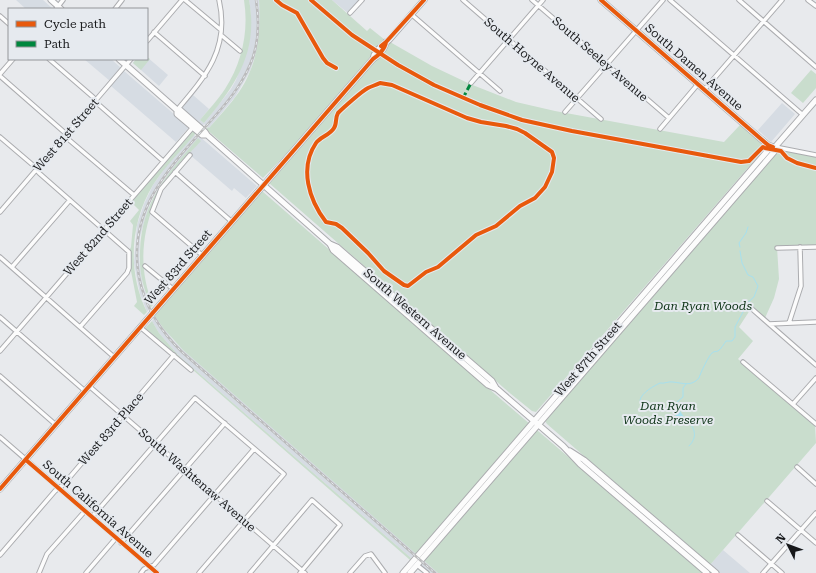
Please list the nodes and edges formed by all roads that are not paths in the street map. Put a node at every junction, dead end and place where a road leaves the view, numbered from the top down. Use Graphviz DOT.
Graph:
graph roads {
  1 [pos="51,0"];
  2 [pos="63,0"];
  3 [pos="122,0"];
  4 [pos="184,0"];
  5 [pos="219,0"];
  6 [pos="362,0"];
  7 [pos="424,0"];
  8 [pos="463,0"];
  9 [pos="532,0"];
  10 [pos="543,0"];
  11 [pos="601,0"];
  12 [pos="663,0"];
  13 [pos="670,0"];
  14 [pos="739,0"];
  15 [pos="782,0"];
  16 [pos="808,0"];
  17 [pos="538,6"];
  18 [pos="816,6"];
  19 [pos="58,8"];
  20 [pos="115,8"];
  21 [pos="350,13"];
  22 [pos="411,14"];
  23 [pos="0,16"];
  24 [pos="764,22"];
  25 [pos="8,23"];
  26 [pos="221,30"];
  27 [pos="636,30"];
  28 [pos="154,32"];
  29 [pos="221,35"];
  30 [pos="509,39"];
  31 [pos="148,40"];
  32 [pos="240,51"];
  33 [pos="734,56"];
  34 [pos="11,60"];
  35 [pos="50,60"];
  36 [pos="120,60"];
  37 [pos="130,60"];
  38 [pos="606,64"];
  39 [pos="126,65"];
  40 [pos="816,66"];
  41 [pos="479,74"];
  42 [pos="0,75"];
  43 [pos="205,76"];
  44 [pos="471,83"];
  45 [pos="698,84"];
  46 [pos="704,90"];
  47 [pos="500,91"];
  48 [pos="577,98"];
  49 [pos="816,100"];
  50 [pos="96,101"];
  51 [pos="177,110"];
  52 [pos="565,112"];
  53 [pos="802,115"];
  54 [pos="669,118"];
  55 [pos="601,119"];
  56 [pos="194,125"];
  57 [pos="660,129"];
  58 [pos="66,136"];
  59 [pos="1,139"];
  60 [pos="775,147"];
  61 [pos="190,155"];
  62 [pos="816,155"];
  63 [pos="163,161"];
  64 [pos="36,170"];
  65 [pos="175,172"];
  66 [pos="263,185"];
  67 [pos="134,195"];
  68 [pos="70,200"];
  69 [pos="0,212"];
  70 [pos="231,220"];
  71 [pos="104,230"];
  72 [pos="800,247"];
  73 [pos="816,247"];
  74 [pos="777,248"];
  75 [pos="202,255"];
  76 [pos="0,257"];
  77 [pos="145,266"];
  78 [pos="12,267"];
  79 [pos="172,290"];
  80 [pos="46,297"];
  81 [pos="752,310"];
  82 [pos="0,317"];
  83 [pos="816,322"];
  84 [pos="789,323"];
  85 [pos="769,324"];
  86 [pos="80,327"];
  87 [pos="140,327"];
  88 [pos="16,331"];
  89 [pos="0,351"];
  90 [pos="174,355"];
  91 [pos="114,357"];
  92 [pos="743,362"];
  93 [pos="816,365"];
  94 [pos="191,370"];
  95 [pos="0,376"];
  96 [pos="816,378"];
  97 [pos="89,386"];
  98 [pos="85,391"];
  99 [pos="793,404"];
  100 [pos="122,415"];
  101 [pos="224,423"];
  102 [pos="536,423"];
  103 [pos="816,424"];
  104 [pos="56,425"];
  105 [pos="0,437"];
  106 [pos="155,444"];
  107 [pos="563,446"];
  108 [pos="254,449"];
  109 [pos="26,460"];
  110 [pos="797,467"];
  111 [pos="185,469"];
  112 [pos="816,484"];
  113 [pos="59,488"];
  114 [pos="0,489"];
  115 [pos="214,495"];
  116 [pos="767,501"];
  117 [pos="84,511"];
  118 [pos="816,513"];
  119 [pos="92,517"];
  120 [pos="244,520"];
  121 [pos="801,530"];
  122 [pos="738,535"];
  123 [pos="116,538"];
  124 [pos="122,543"];
  125 [pos="816,543"];
  126 [pos="273,546"];
  127 [pos="0,555"];
  128 [pos="771,564"];
  129 [pos="417,565"];
  130 [pos="149,567"];
  131 [pos="302,572"];
  132 [pos="39,573"];
  133 [pos="86,573"];
  134 [pos="141,573"];
  135 [pos="157,573"];
  136 [pos="199,573"];
  137 [pos="250,573"];
  138 [pos="350,573"];
  139 [pos="385,573"];
  140 [pos="403,573"];
  141 [pos="410,573"];
  142 [pos="427,573"];
  143 [pos="707,573"];
  144 [pos="716,573"];
  145 [pos="763,573"];
  146 [pos="782,573"];
  1 -- 19 [label="main road"];
  2 -- 19 [label="street"];
  3 -- 20 [label="street"];
  4 -- 26 [label="street"];
  4 -- 28 [label="street"];
  5 -- 26 [label="street"];
  6 -- 21 [label="street"];
  7 -- 22 [label="main road, West 83rd Street"];
  8 -- 30 [label="street, South Hoyne Avenue"];
  9 -- 17 [label="street, South Seeley Avenue"];
  10 -- 17 [label="street"];
  11 -- 27 [label="main road, South Damen Avenue"];
  12 -- 27 [label="street"];
  13 -- 33 [label="street"];
  14 -- 24 [label="street"];
  15 -- 24 [label="street"];
  16 -- 18 [label="street"];
  17 -- 30 [label="street"];
  17 -- 38 [label="street, South Seeley Avenue"];
  22 -- 41 [label="street"];
  22 -- 66 [label="main road, West 83rd Street"];
  23 -- 25 [label="street"];
  24 -- 33 [label="street"];
  24 -- 40 [label="street"];
  26 -- 29 [label="street"];
  27 -- 38 [label="street"];
  27 -- 45 [label="main road, South Damen Avenue"];
  28 -- 31 [label="street"];
  28 -- 43 [label="street"];
  29 -- 32 [label="street"];
  29 -- 43 [label="street"];
  30 -- 41 [label="street"];
  30 -- 48 [label="street, South Hoyne Avenue"];
  33 -- 46 [label="street"];
  33 -- 53 [label="street"];
  34 -- 42 [label="street"];
  35 -- 50 [label="street"];
  36 -- 39 [label="main road, South Western Avenue"];
  37 -- 39 [label="street, West 81st Street"];
  38 -- 48 [label="street"];
  38 -- 54 [label="street, South Seeley Avenue"];
  39 -- 50 [label="street, West 81st Street"];
  39 -- 51 [label="main road, South Western Avenue"];
  41 -- 44 [label="street"];
  41 -- 47 [label="street"];
  42 -- 58 [label="street"];
  43 -- 51 [label="street"];
  45 -- 46 [label="main road, South Damen Avenue"];
  45 -- 54 [label="street"];
  46 -- 60 [label="main road, South Damen Avenue"];
  48 -- 52 [label="street"];
  48 -- 55 [label="street, South Hoyne Avenue"];
  49 -- 53 [label="main road, West 87th Street"];
  50 -- 58 [label="street, West 81st Street"];
  50 -- 63 [label="street"];
  51 -- 56 [label="main road, South Western Avenue"];
  53 -- 60 [label="main road, West 87th Street"];
  54 -- 57 [label="street"];
  56 -- 63 [label="street, West 82nd Street"];
  56 -- 66 [label="main road, South Western Avenue"];
  58 -- 64 [label="street, West 81st Street"];
  58 -- 67 [label="street"];
  59 -- 64 [label="street"];
  60 -- 62 [label="street"];
  60 -- 102 [label="main road, West 87th Street"];
  61 -- 65 [label="street"];
  63 -- 67 [label="street, West 82nd Street"];
  64 -- 68 [label="street"];
  64 -- 69 [label="street, West 81st Street"];
  65 -- 70 [label="street"];
  65 -- 75 [label="street"];
  66 -- 70 [label="main road, West 83rd Street"];
  66 -- 102 [label="main road, South Western Avenue"];
  67 -- 71 [label="street, West 82nd Street"];
  68 -- 71 [label="street"];
  68 -- 78 [label="street"];
  70 -- 75 [label="main road, West 83rd Street"];
  71 -- 80 [label="street, West 82nd Street"];
  71 -- 86 [label="street"];
  72 -- 73 [label="street"];
  72 -- 74 [label="street"];
  72 -- 84 [label="street"];
  75 -- 79 [label="main road, West 83rd Street"];
  76 -- 78 [label="street"];
  77 -- 79 [label="street"];
  78 -- 80 [label="street"];
  79 -- 87 [label="main road, West 83rd Street"];
  80 -- 86 [label="street"];
  80 -- 88 [label="street, West 82nd Street"];
  81 -- 85 [label="street"];
  82 -- 88 [label="street"];
  83 -- 84 [label="street"];
  84 -- 85 [label="street"];
  85 -- 93 [label="street"];
  86 -- 91 [label="street"];
  87 -- 90 [label="street"];
  87 -- 91 [label="main road, West 83rd Street"];
  88 -- 89 [label="street, West 82nd Street"];
  88 -- 98 [label="street"];
  90 -- 94 [label="street"];
  90 -- 100 [label="street, West 83rd Place"];
  91 -- 97 [label="main road, West 83rd Street"];
  92 -- 99 [label="street"];
  95 -- 104 [label="street"];
  96 -- 99 [label="street"];
  97 -- 98 [label="main road, West 83rd Street"];
  97 -- 100 [label="street, South Washtenaw Avenue"];
  98 -- 104 [label="main road, West 83rd Street"];
  99 -- 103 [label="street"];
  100 -- 106 [label="street, South Washtenaw Avenue"];
  100 -- 113 [label="street, West 83rd Place"];
  101 -- 106 [label="street"];
  101 -- 108 [label="street"];
  101 -- 111 [label="street"];
  102 -- 107 [label="main road, South Western Avenue"];
  102 -- 129 [label="main road, West 87th Street"];
  102 -- 140 [label="main road, West 87th Street"];
  104 -- 109 [label="main road, West 83rd Street"];
  105 -- 109 [label="street, South California Avenue"];
  106 -- 111 [label="street, South Washtenaw Avenue"];
  106 -- 119 [label="street"];
  107 -- 143 [label="main road, South Western Avenue"];
  107 -- 144 [label="main road, South Western Avenue"];
  108 -- 115 [label="street"];
  108 -- 120 [label="street"];
  109 -- 113 [label="street, South California Avenue"];
  109 -- 114 [label="main road, West 83rd Street"];
  110 -- 112 [label="street"];
  111 -- 115 [label="street, South Washtenaw Avenue"];
  111 -- 124 [label="street"];
  113 -- 117 [label="street, South California Avenue"];
  113 -- 127 [label="street, West 83rd Place"];
  115 -- 120 [label="street, South Washtenaw Avenue"];
  115 -- 130 [label="street"];
  116 -- 121 [label="street"];
  117 -- 119 [label="street, South California Avenue"];
  117 -- 132 [label="street"];
  118 -- 121 [label="street"];
  119 -- 123 [label="street, South California Avenue"];
  120 -- 126 [label="street, South Washtenaw Avenue"];
  120 -- 136 [label="street"];
  121 -- 125 [label="street"];
  121 -- 128 [label="street"];
  122 -- 128 [label="street"];
  123 -- 124 [label="street, South California Avenue"];
  123 -- 133 [label="street"];
  124 -- 130 [label="street, South California Avenue"];
  126 -- 131 [label="street, South Washtenaw Avenue"];
  126 -- 131 [label="street"];
  126 -- 137 [label="street"];
  128 -- 145 [label="street"];
  128 -- 146 [label="street"];
  129 -- 141 [label="main road, West 87th Street"];
  129 -- 142 [label="street"];
  130 -- 134 [label="street"];
  130 -- 135 [label="street, South California Avenue"];
  138 -- 139 [label="street"];
}
